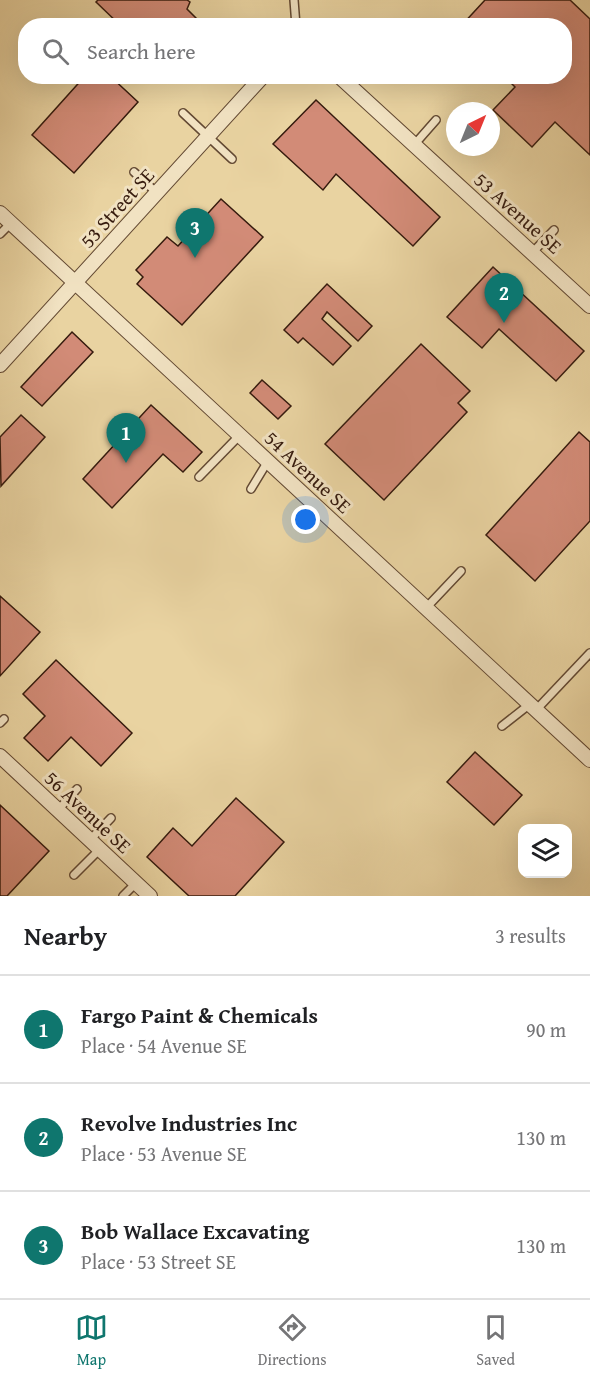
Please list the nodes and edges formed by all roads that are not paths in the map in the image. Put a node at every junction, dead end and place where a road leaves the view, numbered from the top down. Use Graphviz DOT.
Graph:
graph roads {
  1 [pos="294,0"];
  2 [pos="295,18"];
  3 [pos="256,84"];
  4 [pos="348,84"];
  5 [pos="183,113"];
  6 [pos="436,120"];
  7 [pos="208,137"];
  8 [pos="414,145"];
  9 [pos="232,159"];
  10 [pos="134,172"];
  11 [pos="157,193"];
  12 [pos="0,213"];
  13 [pos="11,223"];
  14 [pos="554,230"];
  15 [pos="0,234"];
  16 [pos="532,253"];
  17 [pos="76,283"];
  18 [pos="590,306"];
  19 [pos="0,365"];
  20 [pos="240,435"];
  21 [pos="268,461"];
  22 [pos="199,477"];
  23 [pos="251,489"];
  24 [pos="461,571"];
  25 [pos="426,608"];
  26 [pos="590,653"];
  27 [pos="533,707"];
  28 [pos="502,726"];
  29 [pos="0,756"];
  30 [pos="590,760"];
  31 [pos="77,789"];
  32 [pos="58,810"];
  33 [pos="111,818"];
  34 [pos="95,845"];
  35 [pos="74,875"];
  36 [pos="136,883"];
  37 [pos="123,896"];
  38 [pos="150,896"];
  1 -- 2 [label="lane"];
  3 -- 7 [label="street, 53 Street SE"];
  4 -- 8 [label="street, 53 Avenue SE"];
  5 -- 7 [label="lane"];
  6 -- 8 [label="lane"];
  7 -- 9 [label="lane"];
  7 -- 11 [label="street, 53 Street SE"];
  8 -- 16 [label="street, 53 Avenue SE"];
  10 -- 11 [label="lane"];
  11 -- 17 [label="street, 53 Street SE"];
  12 -- 13 [label="street, 54 Avenue SE"];
  13 -- 15 [label="lane"];
  13 -- 17 [label="street, 54 Avenue SE"];
  14 -- 16 [label="lane"];
  16 -- 18 [label="street, 53 Avenue SE"];
  17 -- 19 [label="street, 53 Street SE"];
  17 -- 20 [label="street, 54 Avenue SE"];
  20 -- 21 [label="street, 54 Avenue SE"];
  20 -- 22 [label="lane"];
  21 -- 23 [label="lane"];
  21 -- 25 [label="street, 54 Avenue SE"];
  24 -- 25 [label="lane"];
  25 -- 27 [label="street, 54 Avenue SE"];
  26 -- 27 [label="lane"];
  27 -- 28 [label="lane"];
  27 -- 30 [label="street, 54 Avenue SE"];
  29 -- 32 [label="street, 56 Avenue SE"];
  31 -- 32 [label="lane"];
  32 -- 34 [label="street, 56 Avenue SE"];
  33 -- 34 [label="lane"];
  34 -- 35 [label="lane"];
  34 -- 36 [label="street, 56 Avenue SE"];
  36 -- 37 [label="lane"];
  36 -- 38 [label="street, 56 Avenue SE"];
}
